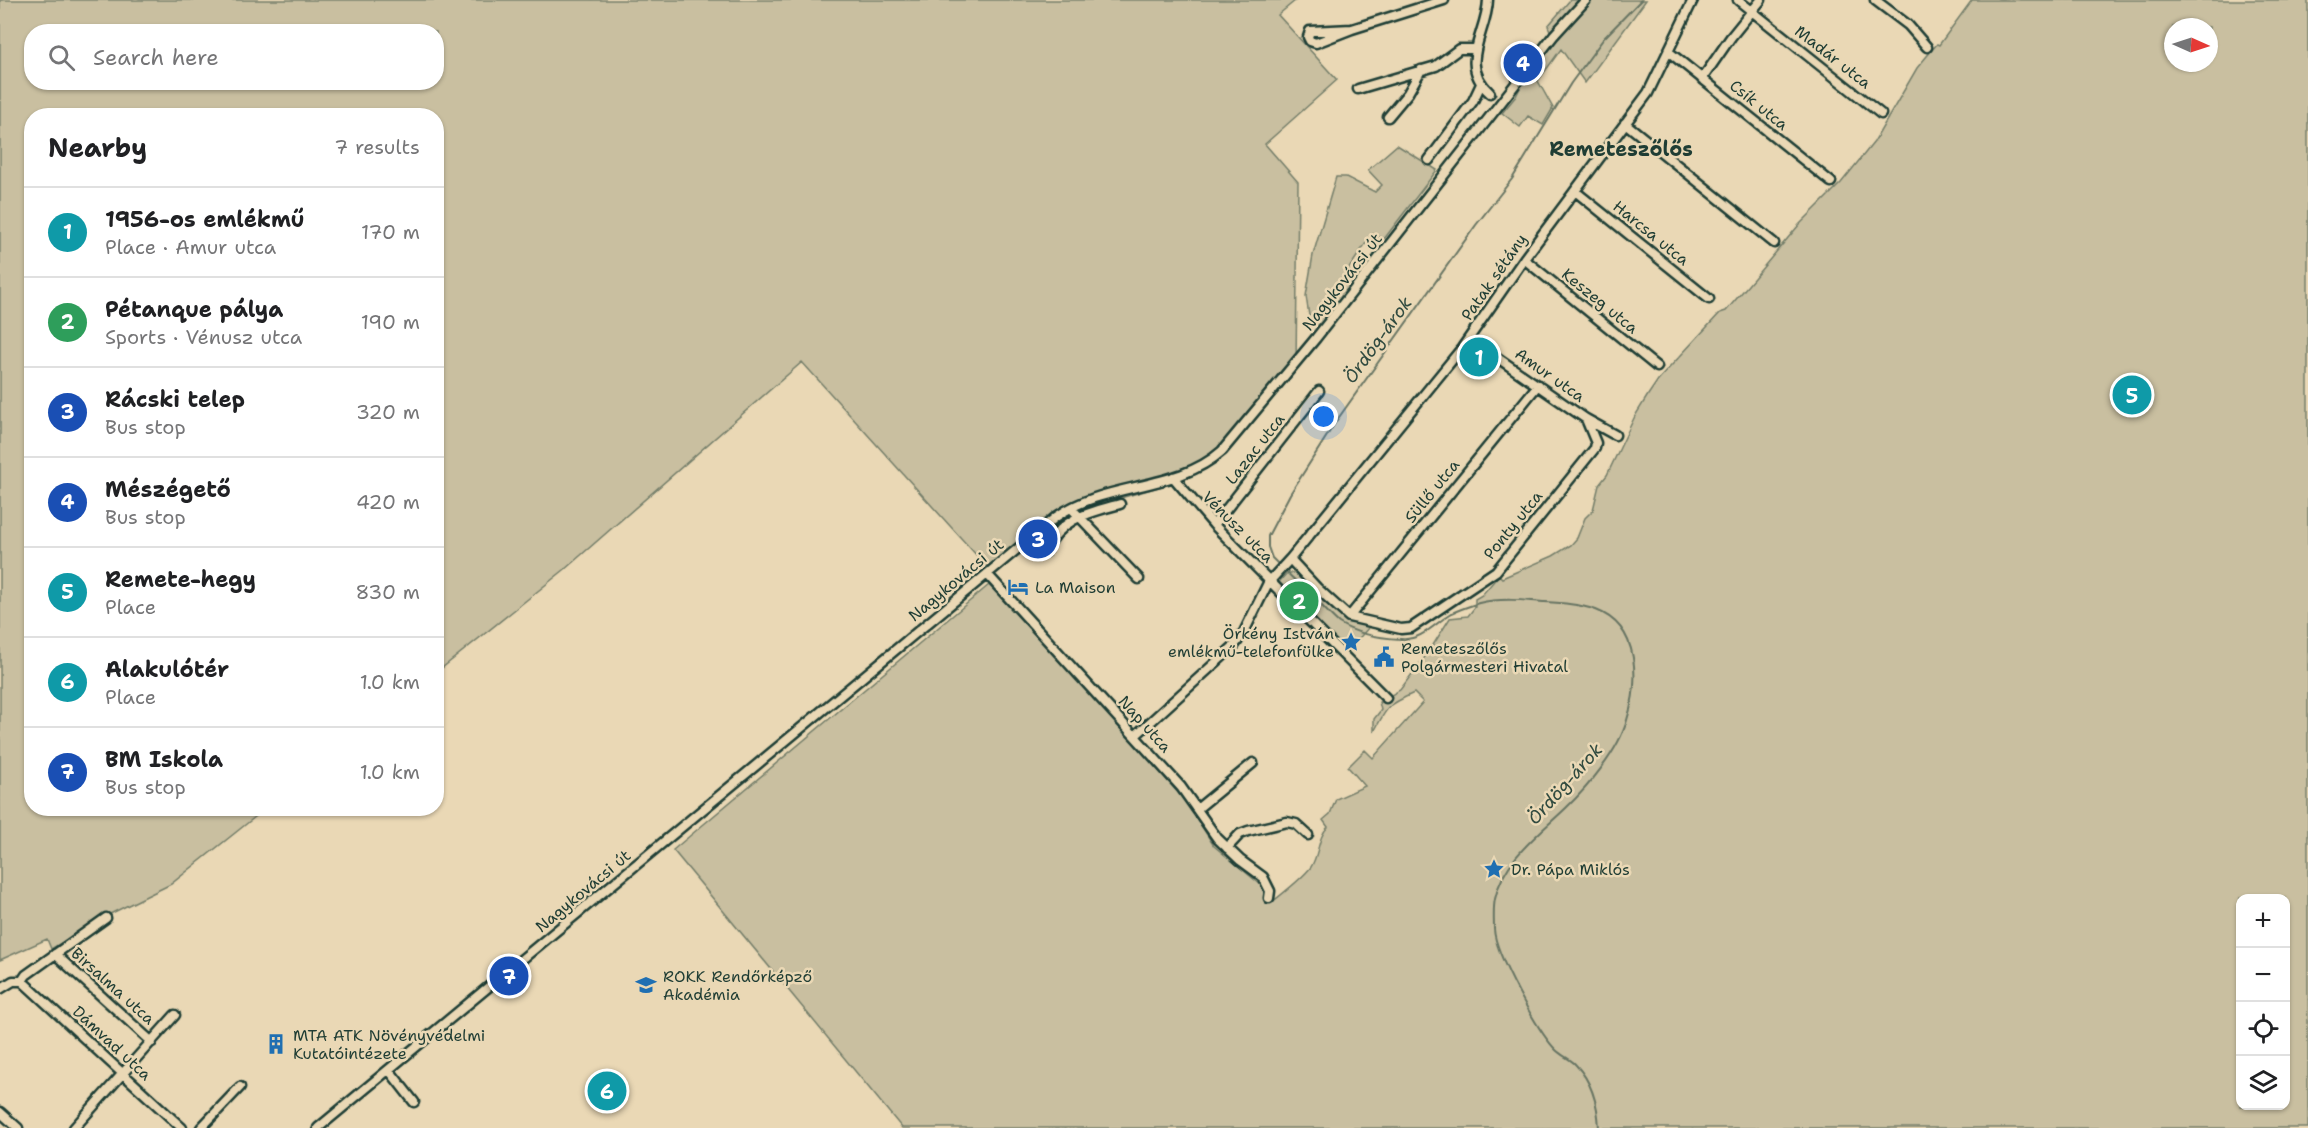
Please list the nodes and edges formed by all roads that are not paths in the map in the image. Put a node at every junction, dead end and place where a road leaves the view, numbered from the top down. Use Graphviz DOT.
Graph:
graph roads {
  1 [pos="1444,0"];
  2 [pos="1488,0"];
  3 [pos="1586,0"];
  4 [pos="1694,0"];
  5 [pos="1738,0"];
  6 [pos="1761,0"];
  7 [pos="1875,0"];
  8 [pos="1751,11"];
  9 [pos="1352,29"];
  10 [pos="1927,47"];
  11 [pos="1476,49"];
  12 [pos="1669,52"];
  13 [pos="1421,69"];
  14 [pos="1702,79"];
  15 [pos="1481,84"];
  16 [pos="1358,89"];
  17 [pos="1490,93"];
  18 [pos="1881,114"];
  19 [pos="1388,117"];
  20 [pos="1625,123"];
  21 [pos="1430,160"];
  22 [pos="1831,182"];
  23 [pos="1575,191"];
  24 [pos="1774,243"];
  25 [pos="1524,259"];
  26 [pos="1709,299"];
  27 [pos="1469,338"];
  28 [pos="1657,366"];
  29 [pos="1538,385"];
  30 [pos="1319,391"];
  31 [pos="1586,419"];
  32 [pos="1615,435"];
  33 [pos="1173,477"];
  34 [pos="1120,504"];
  35 [pos="1071,508"];
  36 [pos="1079,516"];
  37 [pos="1214,525"];
  38 [pos="1045,552"];
  39 [pos="1290,559"];
  40 [pos="987,574"];
  41 [pos="1139,579"];
  42 [pos="1272,579"];
  43 [pos="1349,617"];
  44 [pos="1386,698"];
  45 [pos="1136,735"];
  46 [pos="1253,763"];
  47 [pos="1197,810"];
  48 [pos="1308,835"];
  49 [pos="1227,848"];
  50 [pos="1269,898"];
  51 [pos="106,918"];
  52 [pos="55,954"];
  53 [pos="22,981"];
  54 [pos="0,989"];
  55 [pos="175,1015"];
  56 [pos="152,1042"];
  57 [pos="389,1070"];
  58 [pos="123,1074"];
  59 [pos="240,1088"];
  60 [pos="414,1102"];
  61 [pos="0,1112"];
  62 [pos="18,1128"];
  63 [pos="74,1128"];
  64 [pos="182,1128"];
  65 [pos="201,1128"];
  66 [pos="318,1128"];
  1 -- 9 [label="street"];
  2 -- 11 [label="street"];
  3 -- 33 [label="street, Nagykovácsi út"];
  4 -- 12 [label="street, Patak sétány"];
  5 -- 8 [label="street, Madár utca"];
  6 -- 8 [label="street"];
  7 -- 10 [label="street"];
  8 -- 14 [label="street"];
  8 -- 18 [label="street, Madár utca"];
  11 -- 13 [label="street"];
  11 -- 15 [label="street"];
  12 -- 14 [label="street, Csík utca"];
  12 -- 20 [label="street, Patak sétány"];
  13 -- 16 [label="street"];
  13 -- 19 [label="street"];
  14 -- 22 [label="street, Csík utca"];
  15 -- 17 [label="street"];
  15 -- 21 [label="street"];
  20 -- 23 [label="street, Patak sétány"];
  20 -- 24 [label="street"];
  23 -- 25 [label="street, Patak sétány"];
  23 -- 26 [label="street, Harcsa utca"];
  25 -- 27 [label="street, Patak sétány"];
  25 -- 28 [label="street, Keszeg utca"];
  27 -- 29 [label="street, Amur utca"];
  27 -- 39 [label="street, Patak sétány"];
  29 -- 31 [label="street, Amur utca"];
  29 -- 43 [label="street, Süllő utca"];
  30 -- 37 [label="street, Lazac utca"];
  31 -- 32 [label="street, Amur utca"];
  31 -- 43 [label="street, Ponty utca"];
  33 -- 35 [label="street, Nagykovácsi út"];
  33 -- 37 [label="street, Vénusz utca"];
  34 -- 36 [label="street"];
  35 -- 36 [label="street"];
  35 -- 40 [label="street, Nagykovácsi út"];
  36 -- 38 [label="street"];
  36 -- 41 [label="street"];
  37 -- 42 [label="street, Vénusz utca"];
  39 -- 42 [label="street, Patak sétány"];
  39 -- 43 [label="street"];
  40 -- 45 [label="street, Nap utca"];
  40 -- 57 [label="street, Nagykovácsi út"];
  42 -- 44 [label="street, Vénusz utca"];
  42 -- 45 [label="street, Patak sétány"];
  45 -- 47 [label="street, Nap utca"];
  46 -- 47 [label="street"];
  47 -- 49 [label="street, Nap utca"];
  48 -- 49 [label="street"];
  49 -- 50 [label="street, Nap utca"];
  51 -- 52 [label="street"];
  52 -- 53 [label="street"];
  52 -- 56 [label="street, Birsalma utca"];
  53 -- 54 [label="street"];
  53 -- 58 [label="street, Dámvad utca"];
  55 -- 56 [label="street"];
  56 -- 58 [label="street"];
  57 -- 60 [label="street"];
  57 -- 66 [label="street, Nagykovácsi út"];
  58 -- 63 [label="street"];
  58 -- 64 [label="street, Dámvad utca"];
  59 -- 65 [label="street"];
  61 -- 62 [label="street"];
}
